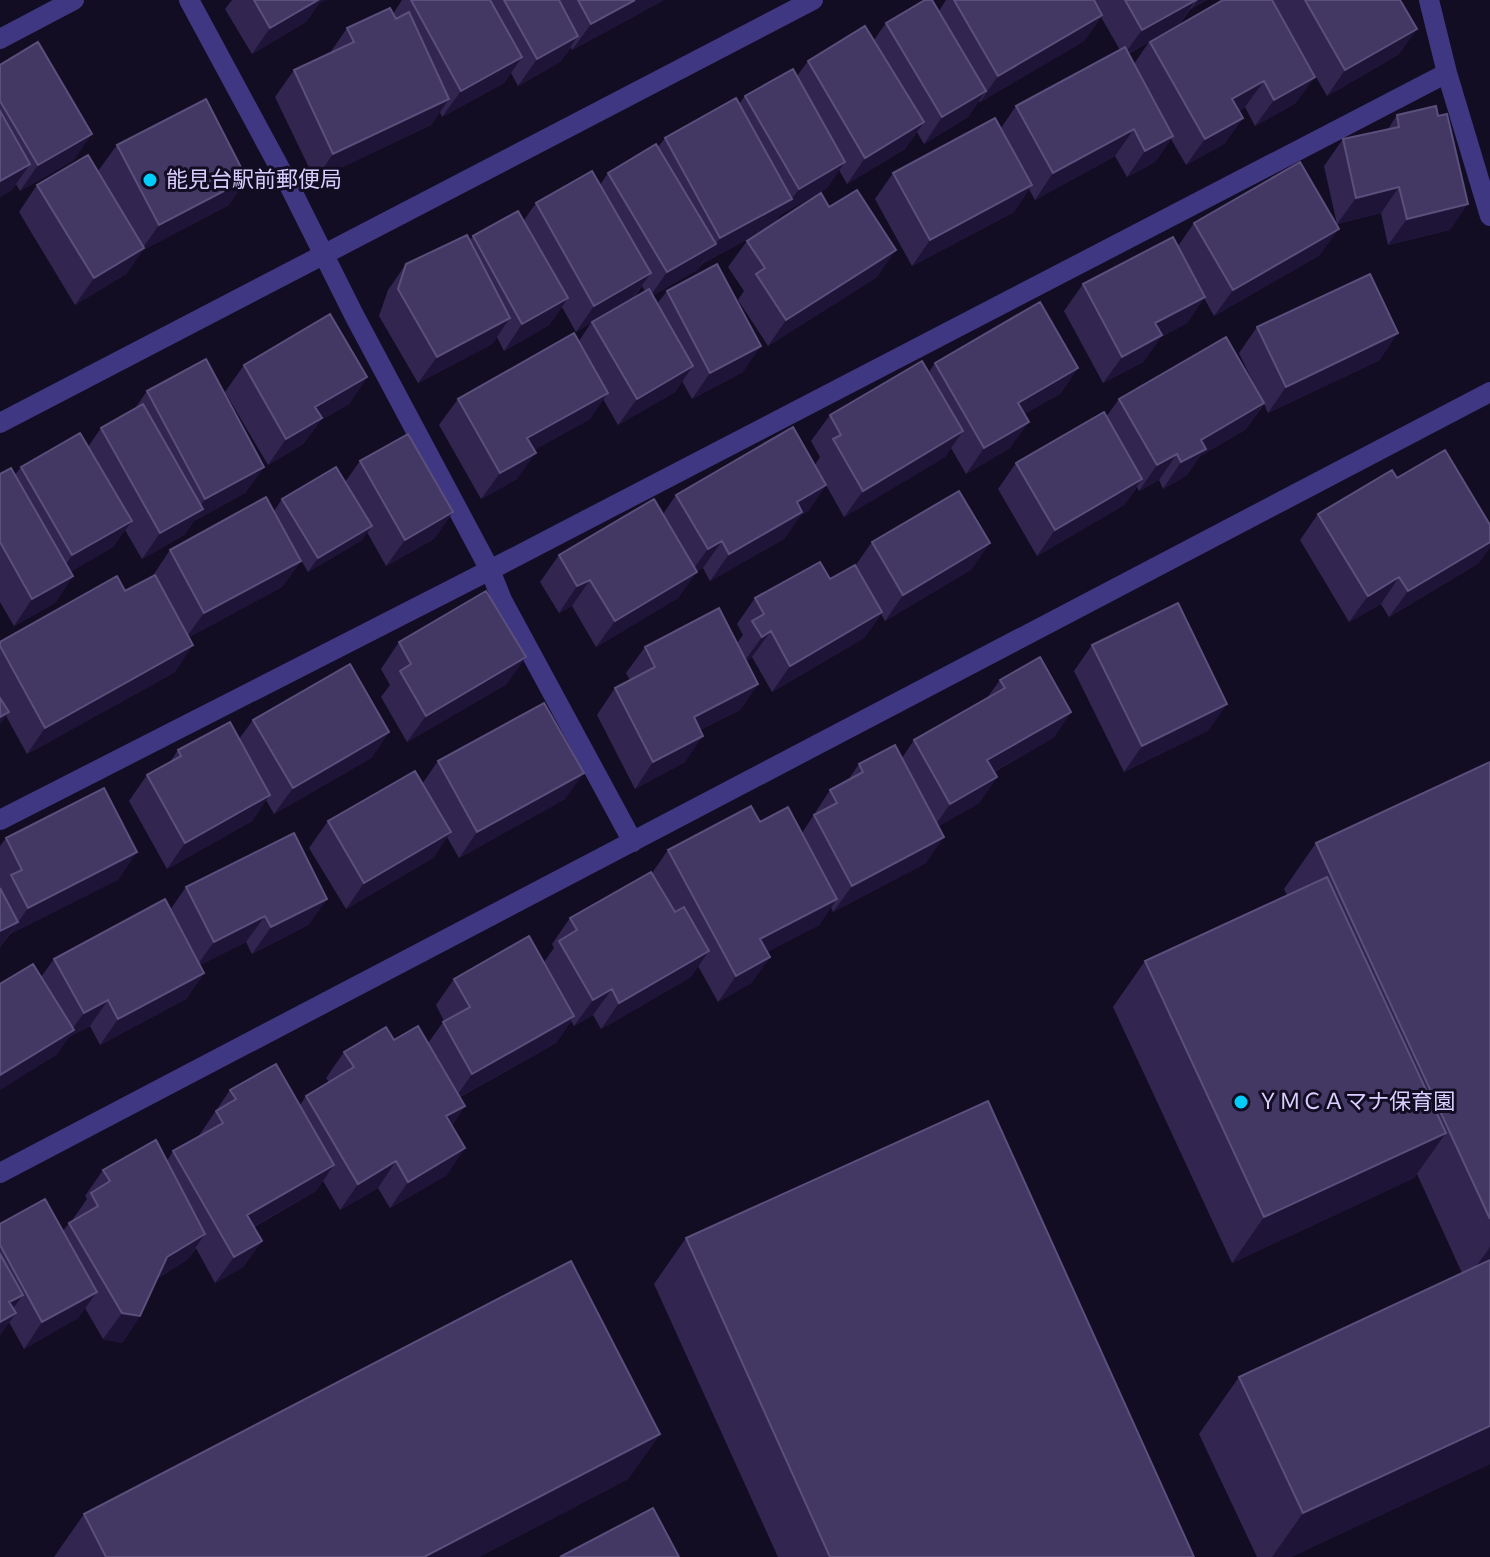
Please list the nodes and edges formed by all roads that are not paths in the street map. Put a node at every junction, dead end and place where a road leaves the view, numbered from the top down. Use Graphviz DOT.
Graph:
graph roads {
  1 [pos="74,0"];
  2 [pos="189,0"];
  3 [pos="813,0"];
  4 [pos="1429,0"];
  5 [pos="0,39"];
  6 [pos="1447,73"];
  7 [pos="1490,216"];
  8 [pos="326,255"];
  9 [pos="1490,392"];
  10 [pos="0,423"];
  11 [pos="490,570"];
  12 [pos="0,820"];
  13 [pos="633,842"];
  14 [pos="0,1173"];
  1 -- 5 [label="street"];
  2 -- 8 [label="street"];
  3 -- 8 [label="street"];
  4 -- 6 [label="street"];
  6 -- 7 [label="street"];
  6 -- 11 [label="street"];
  8 -- 10 [label="street"];
  8 -- 11 [label="street"];
  9 -- 13 [label="street"];
  11 -- 12 [label="street"];
  11 -- 13 [label="street"];
  13 -- 14 [label="street"];
}
